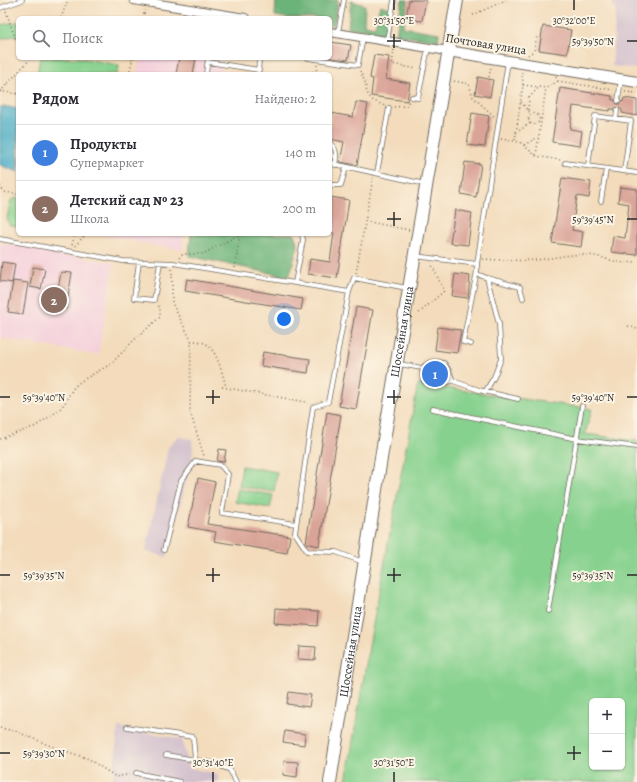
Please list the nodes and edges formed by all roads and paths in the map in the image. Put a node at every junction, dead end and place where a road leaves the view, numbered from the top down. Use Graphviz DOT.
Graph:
graph roads {
  1 [pos="22,0"];
  2 [pos="68,0"];
  3 [pos="134,0"];
  4 [pos="344,0"];
  5 [pos="394,0"];
  6 [pos="457,0"];
  7 [pos="506,0"];
  8 [pos="175,3"];
  9 [pos="5,6"];
  10 [pos="0,8"];
  11 [pos="473,15"];
  12 [pos="62,16"];
  13 [pos="214,16"];
  14 [pos="334,32"];
  15 [pos="538,36"];
  16 [pos="363,37"];
  17 [pos="16,41"];
  18 [pos="392,42"];
  19 [pos="428,48"];
  20 [pos="448,51"];
  21 [pos="29,60"];
  22 [pos="132,60"];
  23 [pos="208,60"];
  24 [pos="259,60"];
  25 [pos="318,60"];
  26 [pos="325,60"];
  27 [pos="508,61"];
  28 [pos="491,64"];
  29 [pos="358,65"];
  30 [pos="523,66"];
  31 [pos="317,69"];
  32 [pos="424,70"];
  33 [pos="18,72"];
  34 [pos="130,72"];
  35 [pos="206,72"];
  36 [pos="259,72"];
  37 [pos="312,72"];
  38 [pos="316,72"];
  39 [pos="16,74"];
  40 [pos="489,77"];
  41 [pos="621,79"];
  42 [pos="558,81"];
  43 [pos="637,82"];
  44 [pos="469,84"];
  45 [pos="523,85"];
  46 [pos="539,87"];
  47 [pos="546,88"];
  48 [pos="0,91"];
  49 [pos="16,94"];
  50 [pos="412,97"];
  51 [pos="521,101"];
  52 [pos="618,101"];
  53 [pos="388,108"];
  54 [pos="528,110"];
  55 [pos="617,110"];
  56 [pos="531,114"];
  57 [pos="616,119"];
  58 [pos="498,120"];
  59 [pos="541,120"];
  60 [pos="530,123"];
  61 [pos="516,133"];
  62 [pos="539,137"];
  63 [pos="495,138"];
  64 [pos="515,141"];
  65 [pos="332,145"];
  66 [pos="524,145"];
  67 [pos="536,156"];
  68 [pos="565,163"];
  69 [pos="332,164"];
  70 [pos="588,166"];
  71 [pos="346,168"];
  72 [pos="606,169"];
  73 [pos="624,171"];
  74 [pos="375,173"];
  75 [pos="637,173"];
  76 [pos="426,184"];
  77 [pos="332,185"];
  78 [pos="0,186"];
  79 [pos="16,194"];
  80 [pos="601,201"];
  81 [pos="365,221"];
  82 [pos="418,232"];
  83 [pos="75,236"];
  84 [pos="84,236"];
  85 [pos="236,236"];
  86 [pos="240,236"];
  87 [pos="302,236"];
  88 [pos="0,239"];
  89 [pos="71,251"];
  90 [pos="415,256"];
  91 [pos="429,258"];
  92 [pos="477,261"];
  93 [pos="637,261"];
  94 [pos="139,262"];
  95 [pos="160,263"];
  96 [pos="173,263"];
  97 [pos="234,273"];
  98 [pos="477,274"];
  99 [pos="354,278"];
  100 [pos="487,278"];
  101 [pos="295,283"];
  102 [pos="410,288"];
  103 [pos="349,292"];
  104 [pos="524,298"];
  105 [pos="154,300"];
  106 [pos="419,312"];
  107 [pos="628,326"];
  108 [pos="637,329"];
  109 [pos="191,341"];
  110 [pos="472,344"];
  111 [pos="396,363"];
  112 [pos="422,368"];
  113 [pos="453,381"];
  114 [pos="222,387"];
  115 [pos="226,388"];
  116 [pos="485,392"];
  117 [pos="518,399"];
  118 [pos="582,406"];
  119 [pos="313,407"];
  120 [pos="433,408"];
  121 [pos="0,438"];
  122 [pos="577,439"];
  123 [pos="637,446"];
  124 [pos="206,463"];
  125 [pos="296,524"];
  126 [pos="164,550"];
  127 [pos="365,563"];
  128 [pos="548,611"];
  129 [pos="127,727"];
  130 [pos="0,728"];
  131 [pos="166,756"];
  132 [pos="195,760"];
  133 [pos="136,773"];
  134 [pos="180,782"];
  135 [pos="236,782"];
  136 [pos="330,782"];
  1 -- 9 [label="lane"];
  2 -- 12 [label="path"];
  3 -- 8 [label="street"];
  4 -- 14 [label="lane"];
  5 -- 18 [label="lane"];
  6 -- 20 [label="main road, Шоссейная улица"];
  7 -- 11 [label="path"];
  8 -- 13 [label="street"];
  9 -- 10 [label="lane"];
  9 -- 17 [label="path"];
  14 -- 16 [label="street, Почтовая улица"];
  15 -- 30 [label="path"];
  16 -- 18 [label="street, Почтовая улица"];
  16 -- 29 [label="lane"];
  18 -- 19 [label="street, Почтовая улица"];
  18 -- 32 [label="path"];
  19 -- 20 [label="street, Почтовая улица"];
  19 -- 32 [label="lane"];
  20 -- 27 [label="street, Почтовая улица"];
  20 -- 76 [label="main road, Шоссейная улица"];
  21 -- 33 [label="path"];
  22 -- 34 [label="path"];
  23 -- 35 [label="lane"];
  23 -- 36 [label="lane"];
  24 -- 36 [label="lane"];
  25 -- 31 [label="path"];
  26 -- 29 [label="lane"];
  27 -- 30 [label="street, Почтовая улица"];
  27 -- 58 [label="lane"];
  28 -- 40 [label="path"];
  29 -- 53 [label="path"];
  30 -- 41 [label="street, Почтовая улица"];
  30 -- 45 [label="path"];
  31 -- 37 [label="path"];
  31 -- 38 [label="path"];
  32 -- 50 [label="lane"];
  39 -- 48 [label="path"];
  41 -- 43 [label="street, Почтовая улица"];
  41 -- 52 [label="lane"];
  42 -- 47 [label="path"];
  44 -- 58 [label="path"];
  45 -- 46 [label="path"];
  45 -- 51 [label="path"];
  46 -- 47 [label="path"];
  46 -- 54 [label="path"];
  47 -- 59 [label="path"];
  48 -- 49 [label="path"];
  50 -- 53 [label="path"];
  51 -- 54 [label="path"];
  51 -- 61 [label="path"];
  53 -- 74 [label="lane"];
  54 -- 56 [label="path"];
  55 -- 57 [label="lane"];
  56 -- 59 [label="path"];
  56 -- 60 [label="path"];
  57 -- 70 [label="lane"];
  57 -- 73 [label="lane"];
  58 -- 63 [label="lane"];
  59 -- 60 [label="path"];
  59 -- 62 [label="path"];
  60 -- 61 [label="path"];
  61 -- 64 [label="path"];
  62 -- 66 [label="path"];
  62 -- 67 [label="path"];
  63 -- 64 [label="path"];
  63 -- 92 [label="lane"];
  64 -- 66 [label="path"];
  65 -- 69 [label="lane"];
  66 -- 67 [label="path"];
  67 -- 68 [label="path"];
  68 -- 70 [label="lane"];
  69 -- 71 [label="lane"];
  70 -- 72 [label="lane"];
  71 -- 74 [label="lane"];
  71 -- 77 [label="lane"];
  72 -- 73 [label="lane"];
  72 -- 80 [label="lane"];
  73 -- 75 [label="lane"];
  74 -- 76 [label="lane"];
  74 -- 81 [label="path"];
  76 -- 82 [label="main road, Шоссейная улица"];
  78 -- 79 [label="path"];
  81 -- 82 [label="path"];
  81 -- 99 [label="path"];
  82 -- 90 [label="main road, Шоссейная улица"];
  83 -- 89 [label="path"];
  84 -- 89 [label="path"];
  85 -- 96 [label="path"];
  86 -- 97 [label="path"];
  87 -- 101 [label="lane"];
  88 -- 89 [label="lane"];
  89 -- 94 [label="lane"];
  90 -- 91 [label="lane"];
  90 -- 102 [label="main road, Шоссейная улица"];
  91 -- 92 [label="lane"];
  91 -- 106 [label="path"];
  92 -- 93 [label="path"];
  92 -- 98 [label="lane"];
  94 -- 95 [label="lane"];
  94 -- 105 [label="lane"];
  95 -- 96 [label="lane"];
  95 -- 105 [label="lane"];
  96 -- 97 [label="lane"];
  96 -- 109 [label="path"];
  97 -- 101 [label="lane"];
  98 -- 100 [label="lane"];
  98 -- 110 [label="lane"];
  99 -- 102 [label="lane"];
  99 -- 103 [label="lane"];
  100 -- 104 [label="lane"];
  100 -- 116 [label="lane"];
  101 -- 103 [label="lane"];
  102 -- 111 [label="main road, Шоссейная улица"];
  103 -- 119 [label="lane"];
  105 -- 121 [label="path"];
  107 -- 108 [label="path"];
  109 -- 115 [label="path"];
  109 -- 124 [label="path"];
  111 -- 112 [label="lane"];
  111 -- 127 [label="main road, Шоссейная улица"];
  112 -- 113 [label="lane"];
  112 -- 113 [label="lane"];
  113 -- 116 [label="lane"];
  114 -- 115 [label="path"];
  115 -- 119 [label="path"];
  116 -- 117 [label="lane"];
  118 -- 122 [label="lane"];
  119 -- 125 [label="lane"];
  120 -- 122 [label="lane"];
  122 -- 123 [label="lane"];
  122 -- 128 [label="lane"];
  124 -- 125 [label="lane"];
  124 -- 126 [label="lane"];
  125 -- 127 [label="lane"];
  127 -- 136 [label="main road, Шоссейная улица"];
  129 -- 132 [label="lane"];
  130 -- 133 [label="path"];
  131 -- 132 [label="lane"];
  132 -- 135 [label="lane"];
  133 -- 134 [label="lane"];
}
